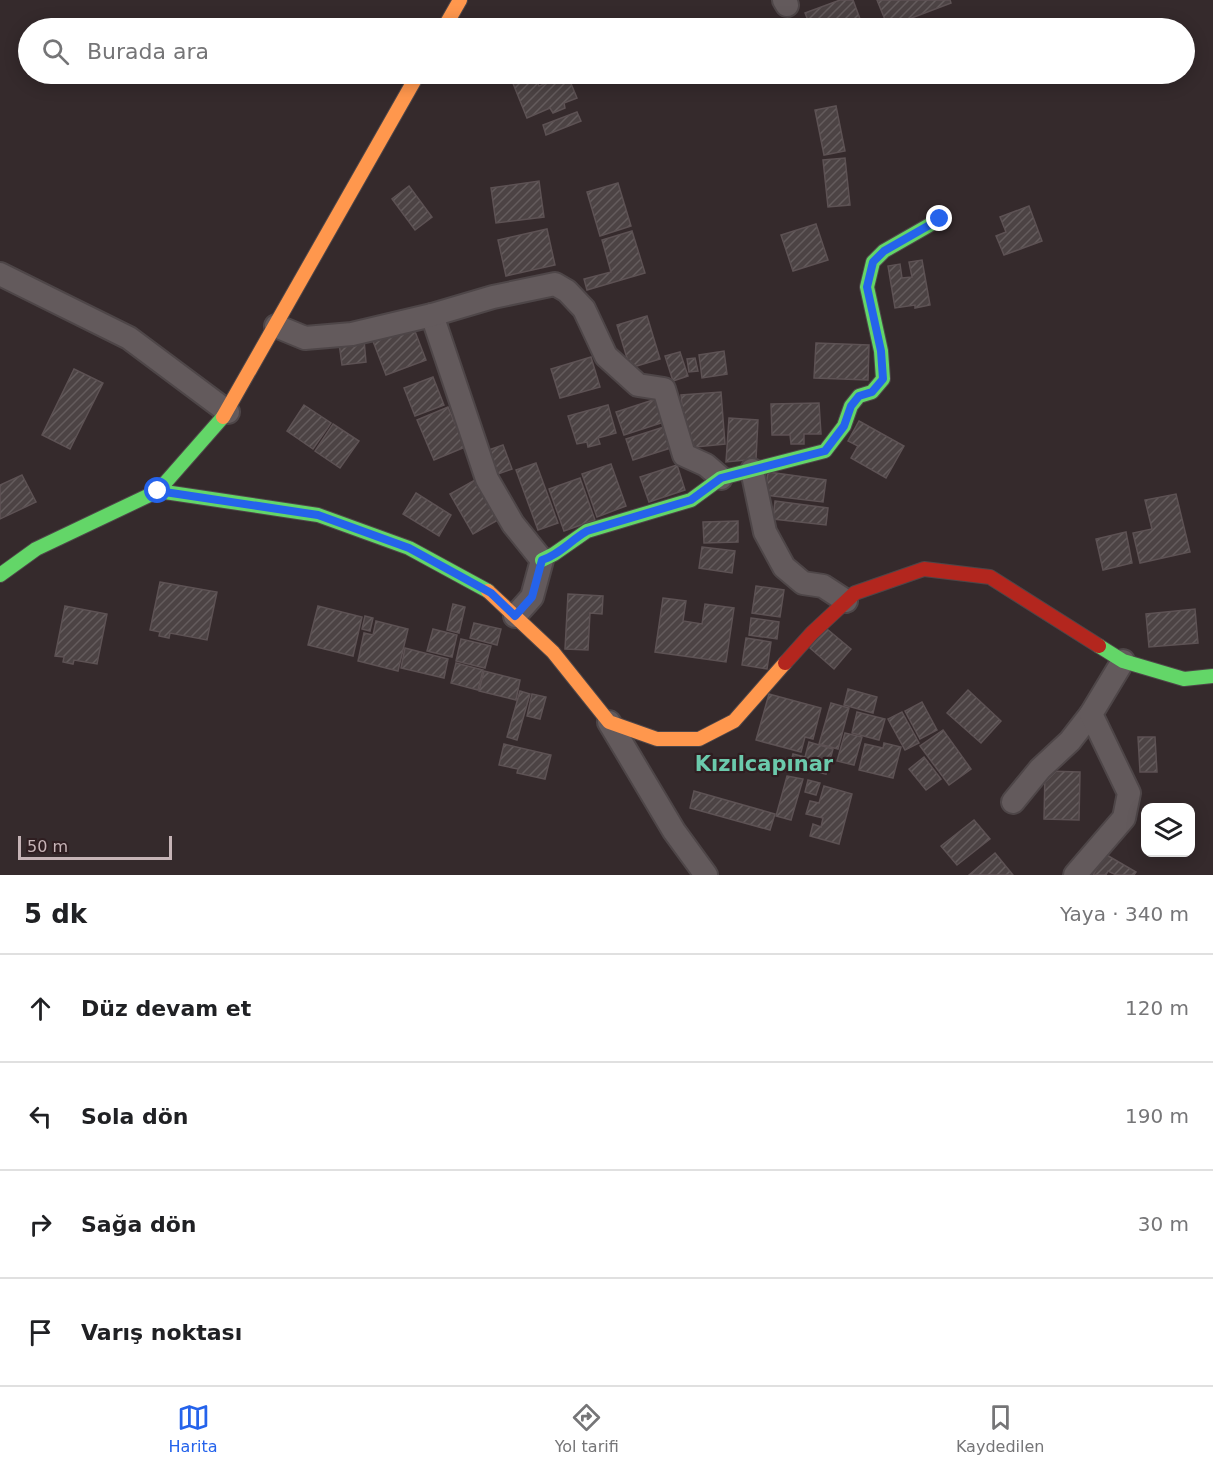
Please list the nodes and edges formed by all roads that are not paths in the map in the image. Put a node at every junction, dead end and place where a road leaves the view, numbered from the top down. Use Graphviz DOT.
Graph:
graph roads {
  1 [pos="460,0"];
  2 [pos="450,18"];
  3 [pos="412,84"];
  4 [pos="940,219"];
  5 [pos="0,274"];
  6 [pos="432,315"];
  7 [pos="276,326"];
  8 [pos="228,412"];
  9 [pos="752,470"];
  10 [pos="721,478"];
  11 [pos="158,491"];
  12 [pos="542,560"];
  13 [pos="0,574"];
  14 [pos="846,601"];
  15 [pos="515,616"];
  16 [pos="1123,661"];
  17 [pos="1213,676"];
  18 [pos="1091,714"];
  19 [pos="609,722"];
  20 [pos="1013,802"];
  21 [pos="706,875"];
  22 [pos="1075,875"];
  1 -- 2 [label="street"];
  3 -- 7 [label="street"];
  4 -- 9 [label="street"];
  5 -- 8 [label="street"];
  6 -- 7 [label="street"];
  6 -- 10 [label="street"];
  6 -- 12 [label="street"];
  7 -- 8 [label="street"];
  8 -- 11 [label="street"];
  9 -- 10 [label="street"];
  9 -- 14 [label="street"];
  10 -- 12 [label="street"];
  11 -- 13 [label="street"];
  11 -- 15 [label="street"];
  12 -- 15 [label="street"];
  14 -- 16 [label="street"];
  14 -- 19 [label="street"];
  15 -- 19 [label="street"];
  16 -- 17 [label="street"];
  16 -- 18 [label="street"];
  18 -- 20 [label="street"];
  18 -- 22 [label="street"];
  19 -- 21 [label="street"];
}
